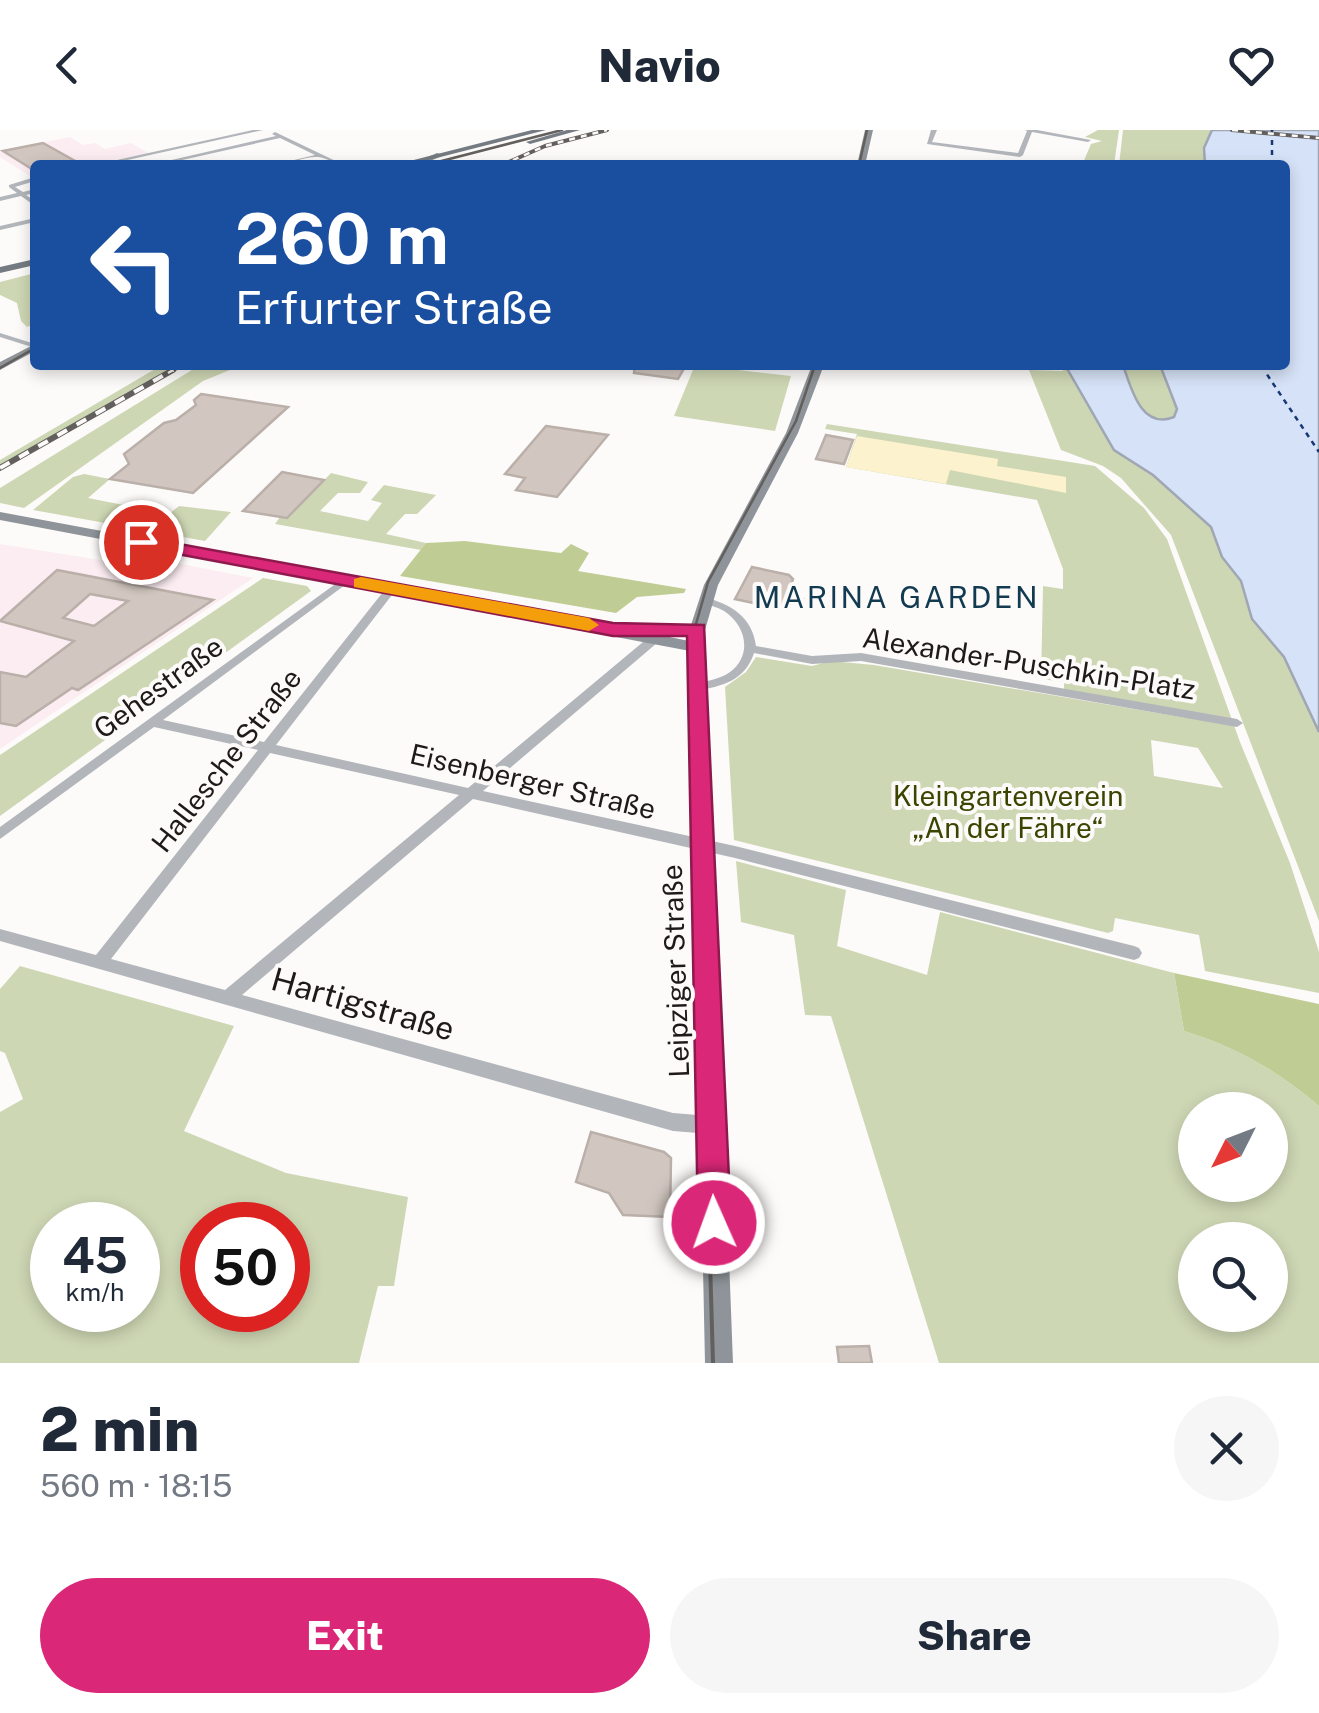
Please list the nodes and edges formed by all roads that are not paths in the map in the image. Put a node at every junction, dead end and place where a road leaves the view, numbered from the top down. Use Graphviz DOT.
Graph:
graph roads {
  1 [pos="264,130"];
  2 [pos="542,130"];
  3 [pos="576,130"];
  4 [pos="869,130"];
  5 [pos="934,130"];
  6 [pos="1029,130"];
  7 [pos="280,136"];
  8 [pos="1088,140"];
  9 [pos="197,155"];
  10 [pos="320,155"];
  11 [pos="121,160"];
  12 [pos="175,160"];
  13 [pos="206,160"];
  14 [pos="298,160"];
  15 [pos="330,160"];
  16 [pos="437,160"];
  17 [pos="862,160"];
  18 [pos="30,180"];
  19 [pos="30,193"];
  20 [pos="22,194"];
  21 [pos="0,199"];
  22 [pos="30,200"];
  23 [pos="30,221"];
  24 [pos="0,228"];
  25 [pos="30,259"];
  26 [pos="0,267"];
  27 [pos="0,336"];
  28 [pos="30,345"];
  29 [pos="30,350"];
  30 [pos="0,367"];
  31 [pos="816,370"];
  32 [pos="0,516"];
  33 [pos="346,580"];
  34 [pos="391,588"];
  35 [pos="704,600"];
  36 [pos="613,629"];
  37 [pos="696,638"];
  38 [pos="654,640"];
  39 [pos="752,649"];
  40 [pos="696,687"];
  41 [pos="152,722"];
  42 [pos="1237,723"];
  43 [pos="267,748"];
  44 [pos="470,793"];
  45 [pos="0,834"];
  46 [pos="701,844"];
  47 [pos="0,934"];
  48 [pos="1134,953"];
  49 [pos="100,962"];
  50 [pos="228,998"];
  51 [pos="710,1124"];
  52 [pos="719,1363"];
  1 -- 7 [label="street"];
  1 -- 11 [label="street"];
  2 -- 16 [label="main road"];
  3 -- 16 [label="main road"];
  4 -- 17 [label="main road"];
  5 -- 6 [label="street"];
  6 -- 8 [label="street"];
  7 -- 9 [label="street"];
  7 -- 10 [label="street"];
  9 -- 12 [label="street"];
  9 -- 13 [label="street"];
  10 -- 14 [label="street"];
  10 -- 15 [label="street"];
  18 -- 20 [label="street"];
  19 -- 20 [label="street"];
  20 -- 21 [label="street"];
  20 -- 22 [label="street"];
  23 -- 24 [label="street"];
  25 -- 26 [label="main road"];
  27 -- 28 [label="street"];
  29 -- 30 [label="main road"];
  31 -- 35 [label="main road, Leipziger Straße"];
  32 -- 33 [label="main road"];
  33 -- 34 [label="main road"];
  33 -- 41 [label="street, Gehestraße"];
  34 -- 36 [label="main road"];
  34 -- 43 [label="street, Hallesche Straße"];
  35 -- 37 [label="main road, Leipziger Straße"];
  35 -- 39 [label="street"];
  36 -- 37 [label="main road"];
  36 -- 38 [label="main road"];
  37 -- 38 [label="main road"];
  37 -- 40 [label="main road, Leipziger Straße"];
  38 -- 44 [label="street"];
  39 -- 40 [label="street"];
  39 -- 42 [label="street, Alexander-Puschkin-Platz"];
  40 -- 46 [label="main road, Leipziger Straße"];
  41 -- 43 [label="street, Eisenberger Straße"];
  41 -- 45 [label="street, Gehestraße"];
  43 -- 44 [label="street, Eisenberger Straße"];
  43 -- 49 [label="street, Hallesche Straße"];
  44 -- 46 [label="street, Eisenberger Straße"];
  44 -- 50 [label="street"];
  46 -- 48 [label="street, Eisenberger Straße"];
  46 -- 51 [label="main road, Leipziger Straße"];
  47 -- 49 [label="street, Hartigstraße"];
  49 -- 50 [label="street, Hartigstraße"];
  50 -- 51 [label="street, Hartigstraße"];
  51 -- 52 [label="main road, Leipziger Straße"];
}
